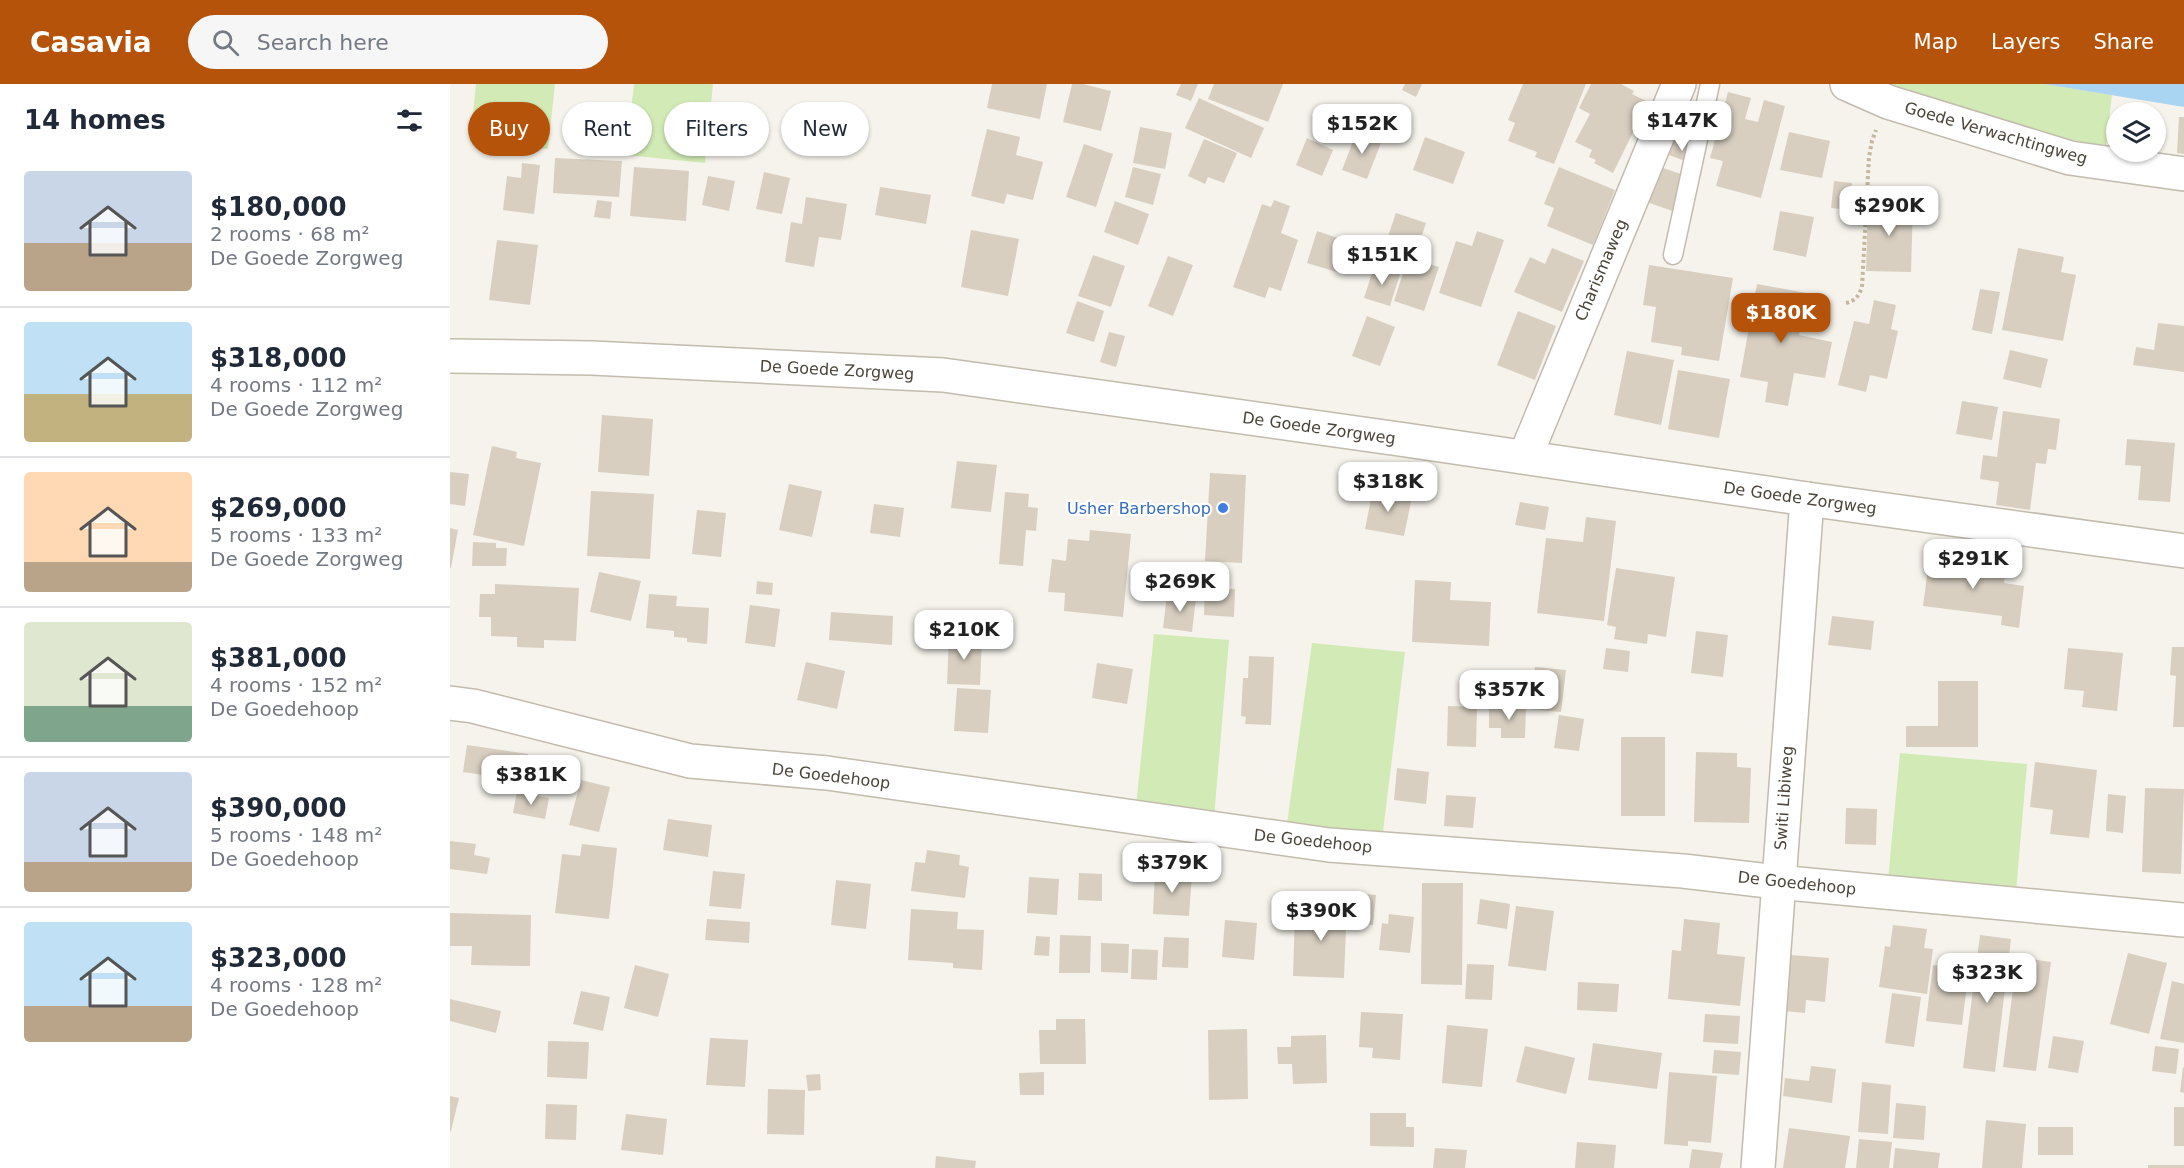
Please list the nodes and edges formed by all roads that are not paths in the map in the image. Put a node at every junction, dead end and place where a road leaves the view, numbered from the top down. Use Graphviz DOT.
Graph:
graph roads {
  1 [pos="1679,84"];
  2 [pos="1710,84"];
  3 [pos="1847,84"];
  4 [pos="2184,174"];
  5 [pos="1673,255"];
  6 [pos="450,356"];
  7 [pos="1525,457"];
  8 [pos="1807,499"];
  9 [pos="2184,551"];
  10 [pos="450,703"];
  11 [pos="1778,882"];
  12 [pos="2184,920"];
  13 [pos="1758,1168"];
  1 -- 7 [label="street, Charismaweg"];
  2 -- 5 [label="lane"];
  3 -- 4 [label="street, Goede Verwachtingweg"];
  6 -- 7 [label="street, De Goede Zorgweg"];
  7 -- 8 [label="street, De Goede Zorgweg"];
  8 -- 9 [label="street, De Goede Zorgweg"];
  8 -- 11 [label="street, Switi Libiweg"];
  10 -- 11 [label="street, De Goedehoop"];
  11 -- 12 [label="street, De Goedehoop"];
  11 -- 13 [label="street, Switi Libiweg"];
}
